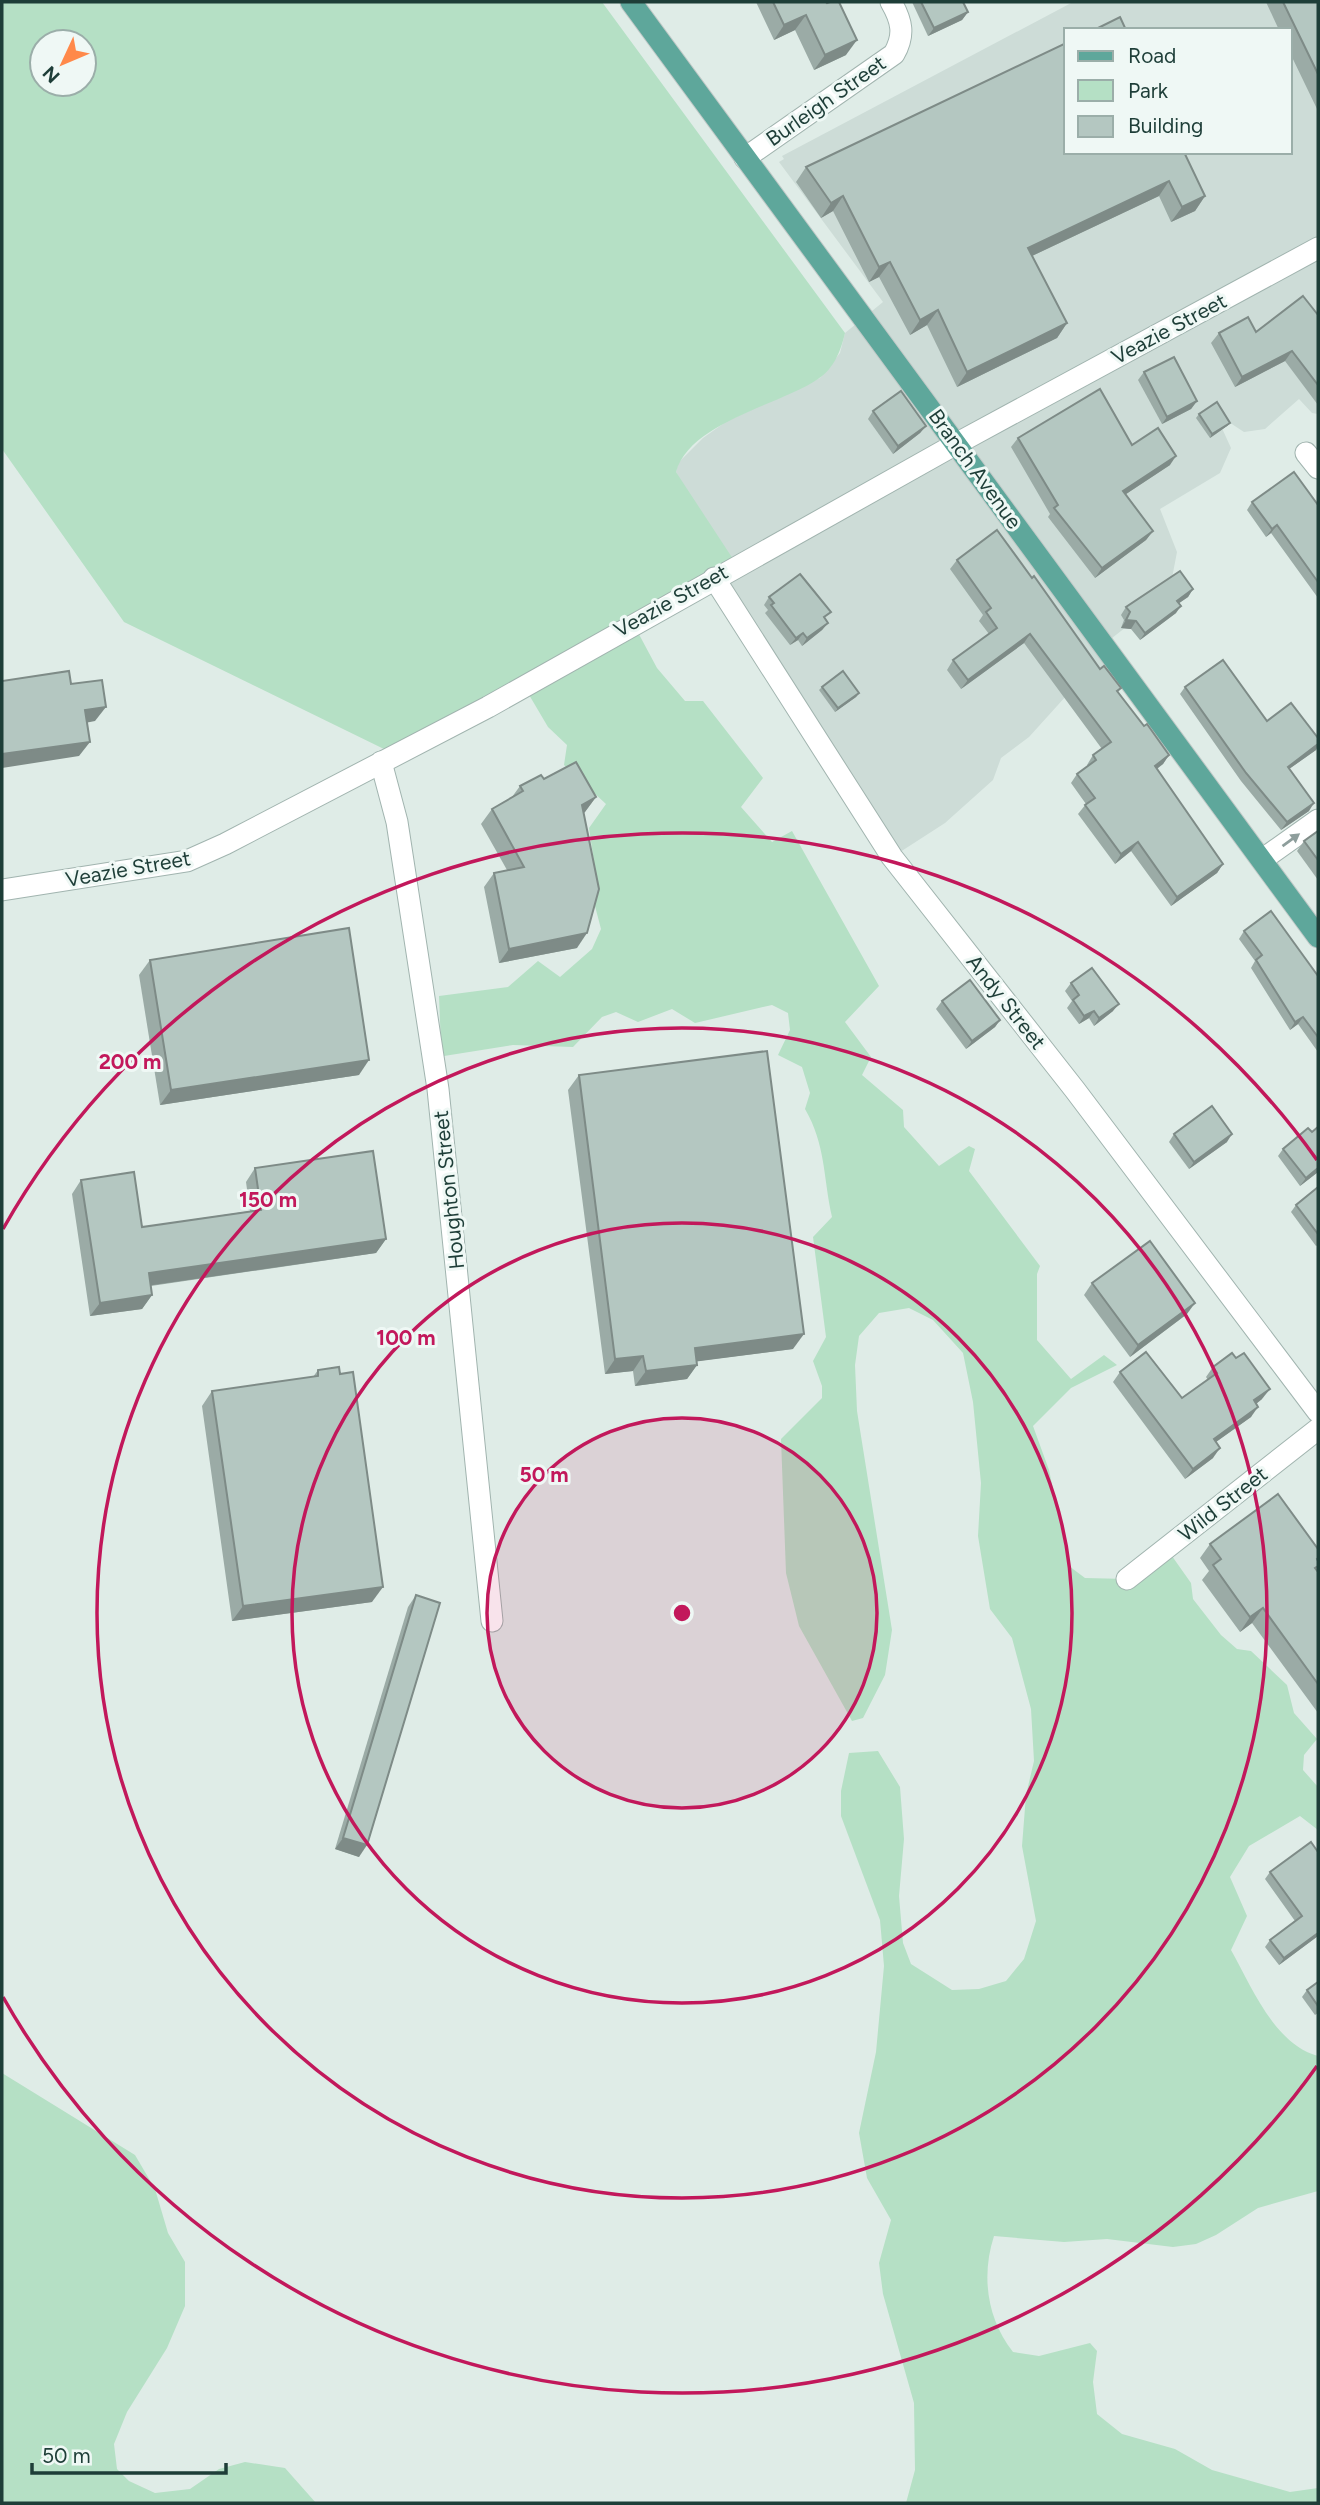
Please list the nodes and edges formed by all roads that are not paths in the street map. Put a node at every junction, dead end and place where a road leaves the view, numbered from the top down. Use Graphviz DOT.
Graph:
graph roads {
  1 [pos="631,2"];
  2 [pos="891,2"];
  3 [pos="745,158"];
  4 [pos="1318,247"];
  5 [pos="956,444"];
  6 [pos="714,578"];
  7 [pos="381,762"];
  8 [pos="1318,820"];
  9 [pos="1263,859"];
  10 [pos="2,890"];
  11 [pos="1318,937"];
  12 [pos="1318,1412"];
  13 [pos="1318,1429"];
  14 [pos="1127,1579"];
  15 [pos="492,1621"];
  1 -- 3 [label="main road, Branch Avenue"];
  2 -- 3 [label="street, Burleigh Street"];
  3 -- 5 [label="main road, Branch Avenue"];
  4 -- 5 [label="street, Veazie Street"];
  5 -- 6 [label="street, Veazie Street"];
  5 -- 9 [label="main road, Branch Avenue"];
  6 -- 7 [label="street, Veazie Street"];
  6 -- 12 [label="street, Andy Street"];
  7 -- 10 [label="street, Veazie Street"];
  7 -- 15 [label="street, Houghton Street"];
  9 -- 8 [label="street, one-way"];
  9 -- 11 [label="main road, Branch Avenue"];
  13 -- 14 [label="street, Wild Street"];
}
